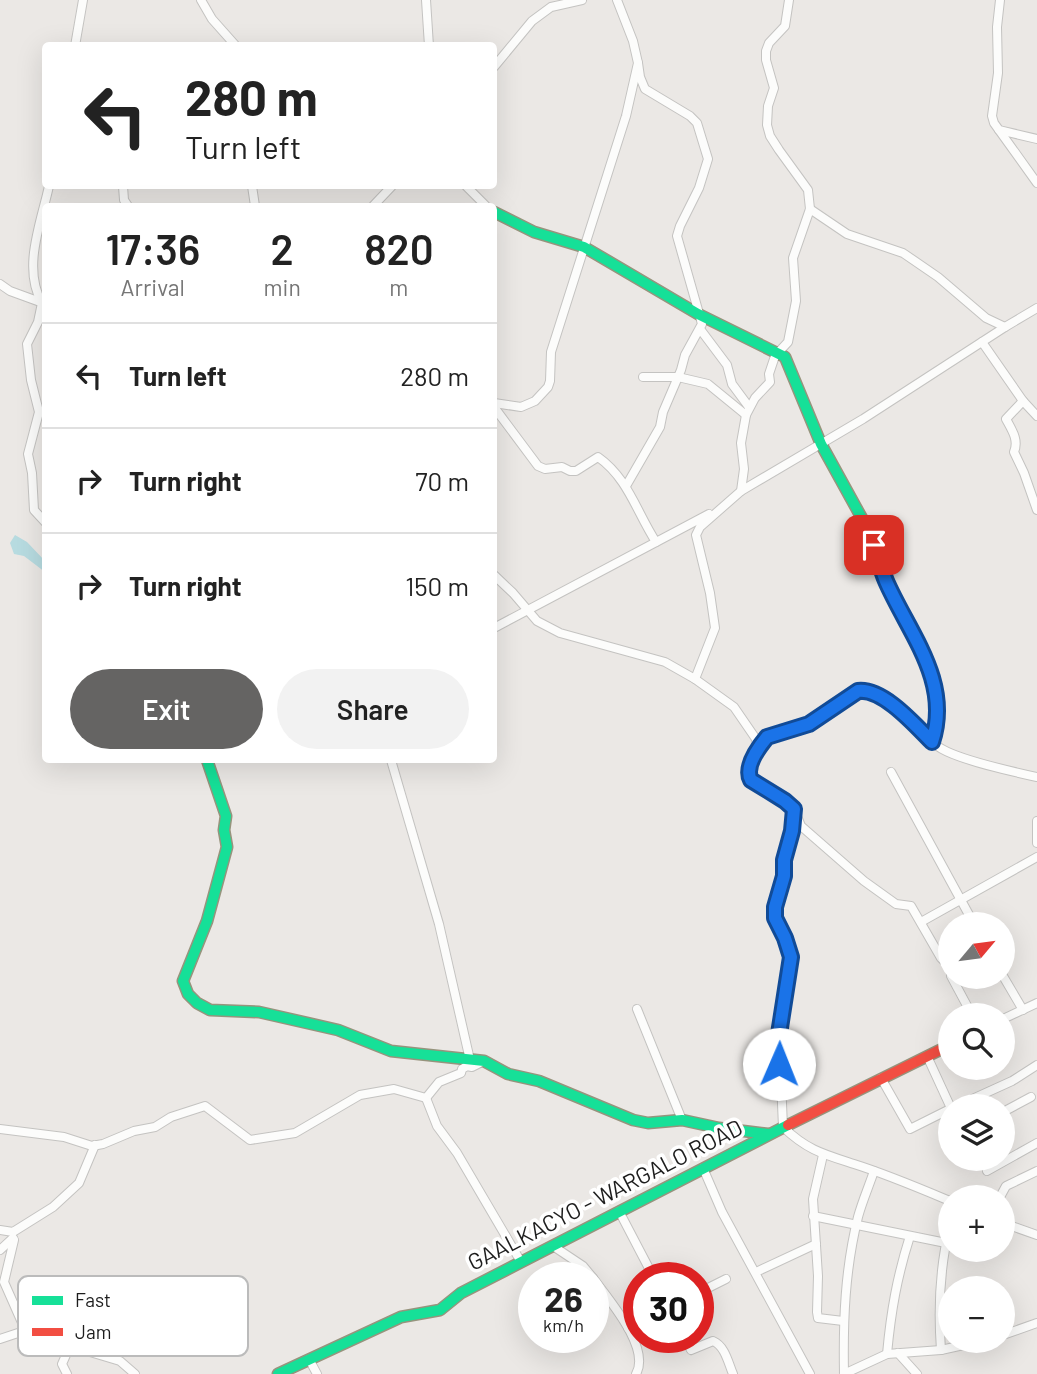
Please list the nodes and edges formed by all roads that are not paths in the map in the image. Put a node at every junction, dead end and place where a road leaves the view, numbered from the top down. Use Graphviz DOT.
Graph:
graph roads {
  1 [pos="83,0"];
  2 [pos="201,0"];
  3 [pos="426,0"];
  4 [pos="582,0"];
  5 [pos="617,0"];
  6 [pos="789,0"];
  7 [pos="1000,0"];
  8 [pos="76,42"];
  9 [pos="234,42"];
  10 [pos="429,42"];
  11 [pos="497,63"];
  12 [pos="638,63"];
  13 [pos="999,130"];
  14 [pos="1037,139"];
  15 [pos="1037,183"];
  16 [pos="389,189"];
  17 [pos="469,189"];
  18 [pos="376,203"];
  19 [pos="483,203"];
  20 [pos="810,209"];
  21 [pos="497,214"];
  22 [pos="42,222"];
  23 [pos="584,247"];
  24 [pos="0,284"];
  25 [pos="42,301"];
  26 [pos="42,303"];
  27 [pos="1037,308"];
  28 [pos="42,310"];
  29 [pos="698,314"];
  30 [pos="1005,327"];
  31 [pos="700,329"];
  32 [pos="982,342"];
  33 [pos="778,355"];
  34 [pos="643,377"];
  35 [pos="678,377"];
  36 [pos="1023,401"];
  37 [pos="497,405"];
  38 [pos="497,409"];
  39 [pos="747,411"];
  40 [pos="1037,416"];
  41 [pos="821,444"];
  42 [pos="626,486"];
  43 [pos="741,491"];
  44 [pos="718,509"];
  45 [pos="1037,510"];
  46 [pos="42,519"];
  47 [pos="656,542"];
  48 [pos="497,578"];
  49 [pos="527,609"];
  50 [pos="497,626"];
  51 [pos="695,679"];
  52 [pos="932,742"];
  53 [pos="758,750"];
  54 [pos="208,763"];
  55 [pos="392,763"];
  56 [pos="891,772"];
  57 [pos="1037,777"];
  58 [pos="794,809"];
  59 [pos="1037,821"];
  60 [pos="1037,843"];
  61 [pos="1037,857"];
  62 [pos="960,900"];
  63 [pos="967,912"];
  64 [pos="921,922"];
  65 [pos="938,953"];
  66 [pos="1011,989"];
  67 [pos="1036,1005"];
  68 [pos="637,1009"];
  69 [pos="1023,1010"];
  70 [pos="1015,1014"];
  71 [pos="938,1051"];
  72 [pos="927,1056"];
  73 [pos="470,1060"];
  74 [pos="484,1061"];
  75 [pos="1037,1065"];
  76 [pos="881,1078"];
  77 [pos="944,1094"];
  78 [pos="983,1094"];
  79 [pos="1031,1097"];
  80 [pos="426,1098"];
  81 [pos="1015,1106"];
  82 [pos="938,1114"];
  83 [pos="682,1120"];
  84 [pos="783,1127"];
  85 [pos="0,1129"];
  86 [pos="768,1134"];
  87 [pos="1037,1143"];
  88 [pos="95,1145"];
  89 [pos="823,1155"];
  90 [pos="1015,1155"];
  91 [pos="703,1168"];
  92 [pos="874,1171"];
  93 [pos="1037,1171"];
  94 [pos="1008,1185"];
  95 [pos="938,1196"];
  96 [pos="619,1211"];
  97 [pos="813,1216"];
  98 [pos="856,1225"];
  99 [pos="1015,1227"];
  100 [pos="0,1230"];
  101 [pos="1037,1234"];
  102 [pos="13,1236"];
  103 [pos="910,1236"];
  104 [pos="938,1241"];
  105 [pos="816,1244"];
  106 [pos="553,1245"];
  107 [pos="0,1251"];
  108 [pos="522,1262"];
  109 [pos="577,1262"];
  110 [pos="646,1262"];
  111 [pos="518,1264"];
  112 [pos="756,1272"];
  113 [pos="2,1279"];
  114 [pos="726,1279"];
  115 [pos="714,1285"];
  116 [pos="4,1295"];
  117 [pos="609,1301"];
  118 [pos="18,1319"];
  119 [pos="623,1321"];
  120 [pos="843,1321"];
  121 [pos="1037,1323"];
  122 [pos="1015,1331"];
  123 [pos="18,1333"];
  124 [pos="0,1339"];
  125 [pos="714,1341"];
  126 [pos="938,1350"];
  127 [pos="640,1353"];
  128 [pos="898,1353"];
  129 [pos="887,1354"];
  130 [pos="66,1356"];
  131 [pos="103,1356"];
  132 [pos="309,1359"];
  133 [pos="67,1374"];
  134 [pos="135,1374"];
  135 [pos="278,1374"];
  136 [pos="317,1374"];
  137 [pos="636,1374"];
  138 [pos="733,1374"];
  139 [pos="810,1374"];
  140 [pos="844,1374"];
  141 [pos="916,1374"];
  1 -- 8 [label="street"];
  2 -- 9 [label="street"];
  3 -- 10 [label="street"];
  4 -- 11 [label="street"];
  5 -- 12 [label="street"];
  6 -- 20 [label="street"];
  7 -- 13 [label="street"];
  12 -- 23 [label="street"];
  12 -- 29 [label="street"];
  13 -- 14 [label="street"];
  13 -- 15 [label="street"];
  16 -- 18 [label="street"];
  17 -- 19 [label="street"];
  20 -- 30 [label="street"];
  20 -- 33 [label="street"];
  21 -- 23 [label="street"];
  22 -- 25 [label="street"];
  23 -- 29 [label="street"];
  23 -- 37 [label="street"];
  24 -- 26 [label="street"];
  27 -- 30 [label="street"];
  28 -- 46 [label="street"];
  29 -- 31 [label="street"];
  29 -- 33 [label="street"];
  30 -- 32 [label="street"];
  31 -- 35 [label="street"];
  31 -- 39 [label="street"];
  32 -- 36 [label="street"];
  32 -- 41 [label="street"];
  33 -- 39 [label="street"];
  33 -- 41 [label="street"];
  34 -- 35 [label="street"];
  35 -- 39 [label="street"];
  35 -- 42 [label="street"];
  36 -- 40 [label="street"];
  36 -- 45 [label="street"];
  38 -- 42 [label="street"];
  39 -- 43 [label="street"];
  41 -- 43 [label="street"];
  41 -- 52 [label="street"];
  42 -- 47 [label="street"];
  43 -- 44 [label="street"];
  44 -- 47 [label="street"];
  44 -- 51 [label="street"];
  47 -- 49 [label="street"];
  48 -- 49 [label="street"];
  49 -- 50 [label="street"];
  49 -- 51 [label="street"];
  51 -- 53 [label="street"];
  52 -- 53 [label="street"];
  52 -- 57 [label="street"];
  53 -- 58 [label="street"];
  54 -- 73 [label="street"];
  55 -- 73 [label="street"];
  56 -- 62 [label="street"];
  58 -- 64 [label="street"];
  58 -- 84 [label="street"];
  59 -- 60 [label="street"];
  61 -- 62 [label="street"];
  62 -- 63 [label="street"];
  62 -- 64 [label="street"];
  64 -- 65 [label="street"];
  66 -- 69 [label="street"];
  67 -- 69 [label="street"];
  68 -- 83 [label="street"];
  69 -- 70 [label="street"];
  71 -- 72 [label="street, GAALKACYO - WARGALO ROAD"];
  72 -- 76 [label="street, GAALKACYO - WARGALO ROAD"];
  72 -- 77 [label="street"];
  73 -- 74 [label="street"];
  74 -- 80 [label="street"];
  74 -- 83 [label="street"];
  75 -- 78 [label="street"];
  76 -- 82 [label="street"];
  76 -- 84 [label="street, GAALKACYO - WARGALO ROAD"];
  79 -- 81 [label="street"];
  80 -- 88 [label="street"];
  80 -- 108 [label="street"];
  83 -- 86 [label="street"];
  84 -- 86 [label="street, GAALKACYO - WARGALO ROAD"];
  84 -- 89 [label="street"];
  85 -- 88 [label="street"];
  86 -- 91 [label="street, GAALKACYO - WARGALO ROAD"];
  87 -- 90 [label="street"];
  88 -- 102 [label="street"];
  89 -- 92 [label="street"];
  89 -- 97 [label="street"];
  91 -- 96 [label="street, GAALKACYO - WARGALO ROAD"];
  91 -- 112 [label="street"];
  92 -- 95 [label="street"];
  92 -- 98 [label="street"];
  93 -- 94 [label="street"];
  96 -- 106 [label="street, GAALKACYO - WARGALO ROAD"];
  96 -- 110 [label="street"];
  97 -- 98 [label="street"];
  97 -- 105 [label="street"];
  98 -- 103 [label="street"];
  98 -- 120 [label="street"];
  99 -- 101 [label="street"];
  100 -- 102 [label="street"];
  102 -- 107 [label="street"];
  102 -- 113 [label="street"];
  103 -- 104 [label="street"];
  103 -- 129 [label="street"];
  105 -- 112 [label="street"];
  105 -- 120 [label="street"];
  106 -- 108 [label="street, GAALKACYO - WARGALO ROAD"];
  106 -- 109 [label="street"];
  111 -- 132 [label="street, GAALKACYO - WARGALO ROAD"];
  112 -- 139 [label="street"];
  113 -- 116 [label="street"];
  114 -- 115 [label="street"];
  116 -- 118 [label="street"];
  117 -- 119 [label="street"];
  120 -- 140 [label="street"];
  121 -- 122 [label="street"];
  123 -- 124 [label="street"];
  125 -- 138 [label="street"];
  126 -- 128 [label="street"];
  127 -- 137 [label="street"];
  128 -- 129 [label="street"];
  128 -- 141 [label="street"];
  129 -- 140 [label="street"];
  130 -- 133 [label="street"];
  131 -- 134 [label="street"];
  132 -- 135 [label="street, GAALKACYO - WARGALO ROAD"];
  132 -- 136 [label="street"];
}
